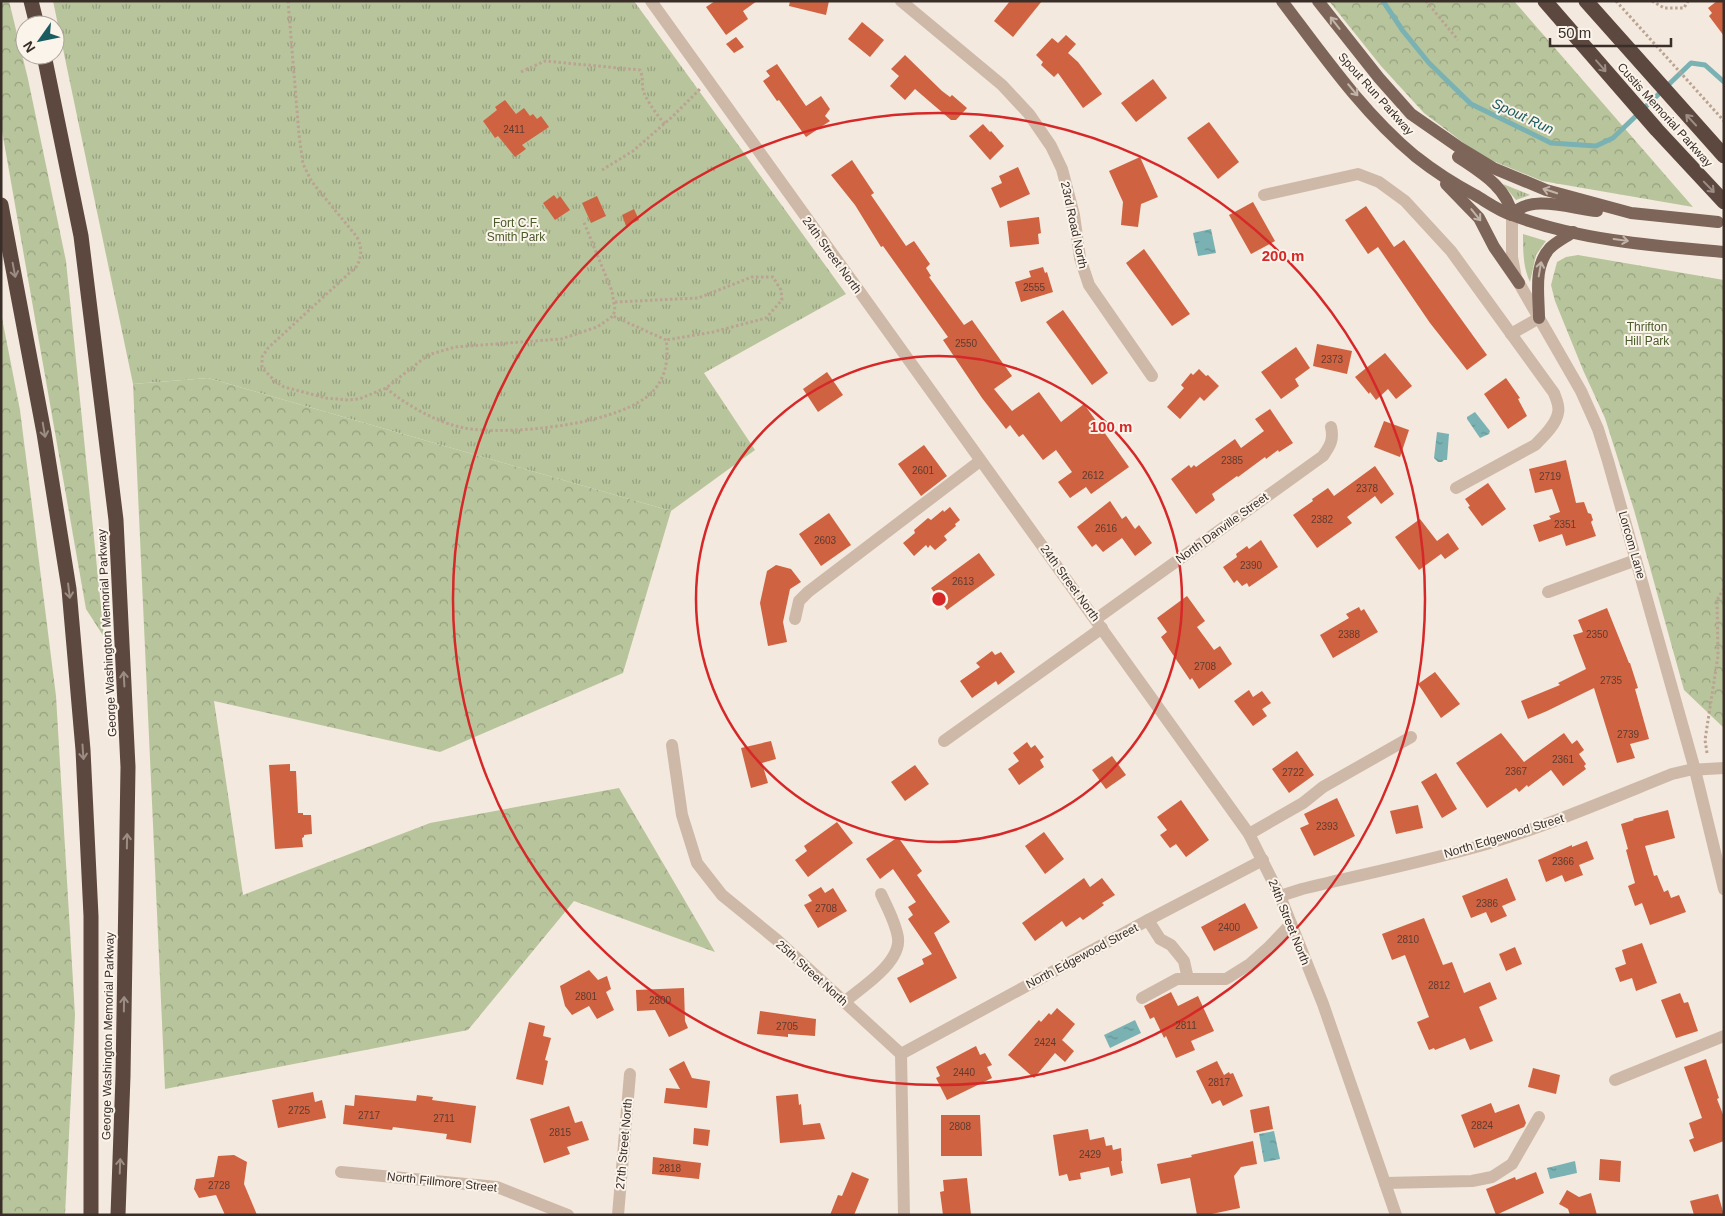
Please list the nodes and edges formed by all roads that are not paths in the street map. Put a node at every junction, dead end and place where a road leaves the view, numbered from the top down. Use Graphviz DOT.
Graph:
graph roads {
  1 [pos="31,1"];
  2 [pos="901,1"];
  3 [pos="1282,1"];
  4 [pos="1318,1"];
  5 [pos="1545,1"];
  6 [pos="1586,1"];
  7 [pos="655,3"];
  8 [pos="34,15"];
  9 [pos="46,65"];
  10 [pos="1411,114"];
  11 [pos="1724,156"];
  12 [pos="1431,168"];
  13 [pos="1264,195"];
  14 [pos="1724,202"];
  15 [pos="1,205"];
  16 [pos="1631,213"];
  17 [pos="1512,215"];
  18 [pos="1718,222"];
  19 [pos="1573,232"];
  20 [pos="1724,252"];
  21 [pos="1519,283"];
  22 [pos="1539,318"];
  23 [pos="1511,334"];
  24 [pos="1152,376"];
  25 [pos="1331,427"];
  26 [pos="980,461"];
  27 [pos="1456,488"];
  28 [pos="1636,560"];
  29 [pos="1548,592"];
  30 [pos="795,619"];
  31 [pos="1099,623"];
  32 [pos="1411,738"];
  33 [pos="944,741"];
  34 [pos="672,745"];
  35 [pos="1724,768"];
  36 [pos="1695,770"];
  37 [pos="1249,834"];
  38 [pos="1263,860"];
  39 [pos="1724,889"];
  40 [pos="880,894"];
  41 [pos="1280,896"];
  42 [pos="1148,920"];
  43 [pos="1291,924"];
  44 [pos="1188,979"];
  45 [pos="1142,998"];
  46 [pos="844,1002"];
  47 [pos="1724,1036"];
  48 [pos="901,1054"];
  49 [pos="630,1074"];
  50 [pos="1616,1080"];
  51 [pos="1539,1117"];
  52 [pos="341,1172"];
  53 [pos="1385,1182"];
  54 [pos="91,1215"];
  55 [pos="118,1215"];
  56 [pos="568,1215"];
  57 [pos="618,1215"];
  58 [pos="904,1215"];
  59 [pos="1396,1215"];
  1 -- 8 [label="highway"];
  2 -- 24 [label="street, 23rd Road North"];
  3 -- 12 [label="main road, Spout Run Parkway, one-way"];
  10 -- 4 [label="main road, Spout Run Parkway, one-way"];
  5 -- 14 [label="highway, Custis Memorial Parkway, one-way"];
  11 -- 6 [label="highway, Custis Memorial Parkway, one-way"];
  7 -- 26 [label="street, 24th Street North"];
  55 -- 9 [label="highway, George Washington Memorial Parkway, one-way"];
  16 -- 10 [label="main road, Spout Run Parkway, one-way"];
  10 -- 17 [label="main road"];
  12 -- 17 [label="main road, Spout Run Parkway"];
  12 -- 21 [label="main road, one-way"];
  13 -- 23 [label="street"];
  15 -- 54 [label="highway, George Washington Memorial Parkway, one-way"];
  16 -- 17 [label="main road"];
  16 -- 18 [label="main road, Spout Run Parkway"];
  17 -- 19 [label="main road, Spout Run Parkway"];
  17 -- 21 [label="street, Lorcom Lane"];
  19 -- 20 [label="main road, Spout Run Parkway, one-way"];
  22 -- 19 [label="main road, one-way"];
  21 -- 22 [label="street, Lorcom Lane"];
  22 -- 23 [label="street"];
  22 -- 28 [label="street, Lorcom Lane"];
  23 -- 27 [label="street"];
  25 -- 31 [label="street, North Danville Street"];
  26 -- 30 [label="street"];
  26 -- 31 [label="street, 24th Street North"];
  28 -- 29 [label="street"];
  28 -- 36 [label="street, Lorcom Lane"];
  31 -- 33 [label="street, North Danville Street"];
  31 -- 37 [label="street, 24th Street North"];
  32 -- 37 [label="street"];
  34 -- 46 [label="street, 25th Street North"];
  35 -- 36 [label="street, North Edgewood Street"];
  36 -- 39 [label="street, Lorcom Lane"];
  36 -- 41 [label="street, North Edgewood Street"];
  37 -- 38 [label="street, 24th Street North"];
  38 -- 41 [label="street, 24th Street North"];
  38 -- 42 [label="street, North Edgewood Street"];
  40 -- 46 [label="street"];
  41 -- 43 [label="street, 24th Street North"];
  42 -- 44 [label="street"];
  42 -- 48 [label="street, North Edgewood Street"];
  43 -- 44 [label="street"];
  43 -- 53 [label="street, 24th Street North"];
  44 -- 45 [label="street"];
  46 -- 48 [label="street, 25th Street North"];
  47 -- 50 [label="street"];
  48 -- 58 [label="street"];
  49 -- 57 [label="street, 27th Street North"];
  51 -- 53 [label="street"];
  52 -- 56 [label="street, North Fillmore Street"];
  53 -- 59 [label="street, 24th Street North"];
}
